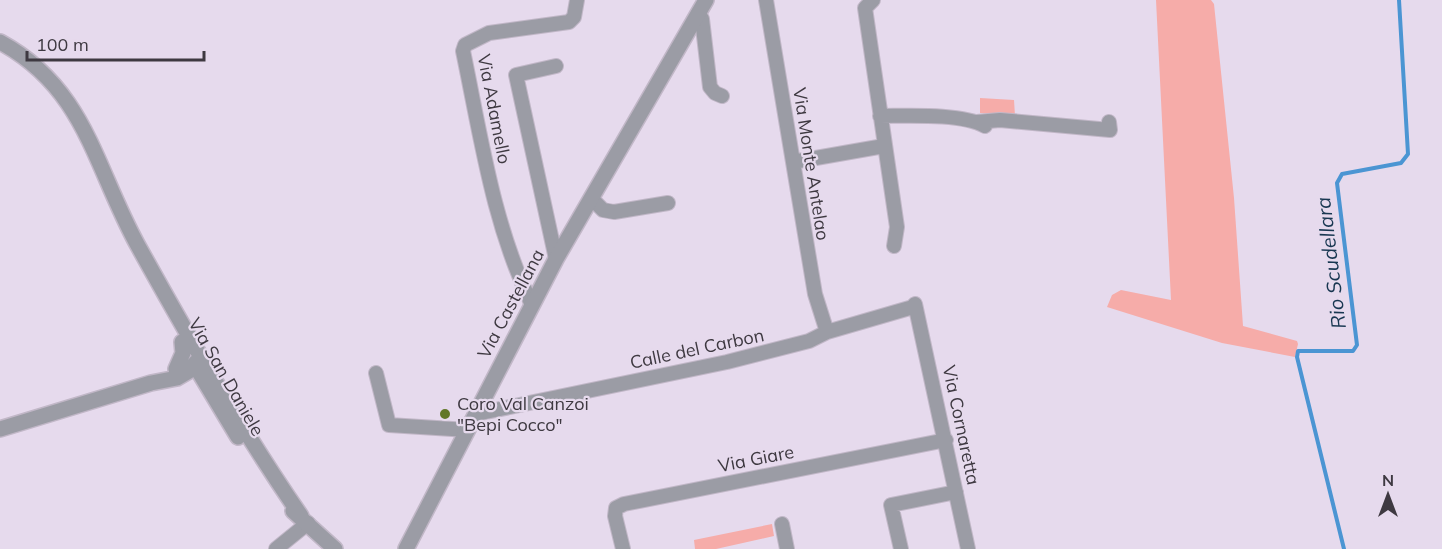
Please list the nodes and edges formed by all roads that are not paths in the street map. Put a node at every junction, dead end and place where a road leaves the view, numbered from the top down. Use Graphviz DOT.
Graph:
graph roads {
  1 [pos="577,0"];
  2 [pos="766,0"];
  3 [pos="873,0"];
  4 [pos="702,6"];
  5 [pos="0,42"];
  6 [pos="556,66"];
  7 [pos="722,96"];
  8 [pos="880,116"];
  9 [pos="1109,122"];
  10 [pos="884,146"];
  11 [pos="793,162"];
  12 [pos="592,199"];
  13 [pos="668,203"];
  14 [pos="137,243"];
  15 [pos="894,246"];
  16 [pos="556,259"];
  17 [pos="532,305"];
  18 [pos="918,308"];
  19 [pos="183,325"];
  20 [pos="827,332"];
  21 [pos="182,342"];
  22 [pos="194,363"];
  23 [pos="376,372"];
  24 [pos="177,373"];
  25 [pos="209,390"];
  26 [pos="227,398"];
  27 [pos="476,414"];
  28 [pos="0,429"];
  29 [pos="468,429"];
  30 [pos="946,440"];
  31 [pos="956,492"];
  32 [pos="305,520"];
  33 [pos="782,524"];
  34 [pos="276,549"];
  35 [pos="336,549"];
  36 [pos="406,549"];
  37 [pos="623,549"];
  38 [pos="788,549"];
  39 [pos="901,549"];
  40 [pos="968,549"];
  1 -- 17 [label="street, Via Adamello"];
  2 -- 11 [label="street, Via Monte Antelao"];
  3 -- 8 [label="street"];
  4 -- 7 [label="street, Via Castellana"];
  4 -- 12 [label="street, Via Castellana"];
  5 -- 14 [label="street, Via San Daniele"];
  6 -- 16 [label="street"];
  8 -- 9 [label="street"];
  8 -- 10 [label="street"];
  10 -- 11 [label="street"];
  10 -- 15 [label="street"];
  11 -- 20 [label="street, Via Monte Antelao"];
  12 -- 13 [label="street"];
  12 -- 16 [label="street, Via Castellana"];
  14 -- 19 [label="street, Via San Daniele"];
  14 -- 21 [label="street, Via San Daniele"];
  16 -- 17 [label="street, Via Castellana"];
  17 -- 27 [label="street, Via Castellana"];
  18 -- 20 [label="street, Calle del Carbon"];
  18 -- 30 [label="street, Via Cornaretta"];
  19 -- 22 [label="street"];
  19 -- 26 [label="street, Via San Daniele"];
  20 -- 27 [label="street, Calle del Carbon"];
  21 -- 22 [label="street, Via San Daniele"];
  21 -- 24 [label="street"];
  22 -- 24 [label="street"];
  22 -- 25 [label="street, Via San Daniele"];
  22 -- 26 [label="street"];
  23 -- 29 [label="street"];
  24 -- 25 [label="street"];
  24 -- 28 [label="street"];
  25 -- 32 [label="street, Via San Daniele"];
  26 -- 32 [label="street, Via San Daniele"];
  27 -- 29 [label="street, Via Castellana"];
  29 -- 36 [label="street, Via Castellana"];
  30 -- 31 [label="street, Via Cornaretta"];
  30 -- 37 [label="street, Via Giare"];
  31 -- 39 [label="street"];
  31 -- 40 [label="street, Via Cornaretta"];
  32 -- 34 [label="street"];
  32 -- 35 [label="street, Via San Daniele"];
  33 -- 38 [label="street"];
}
